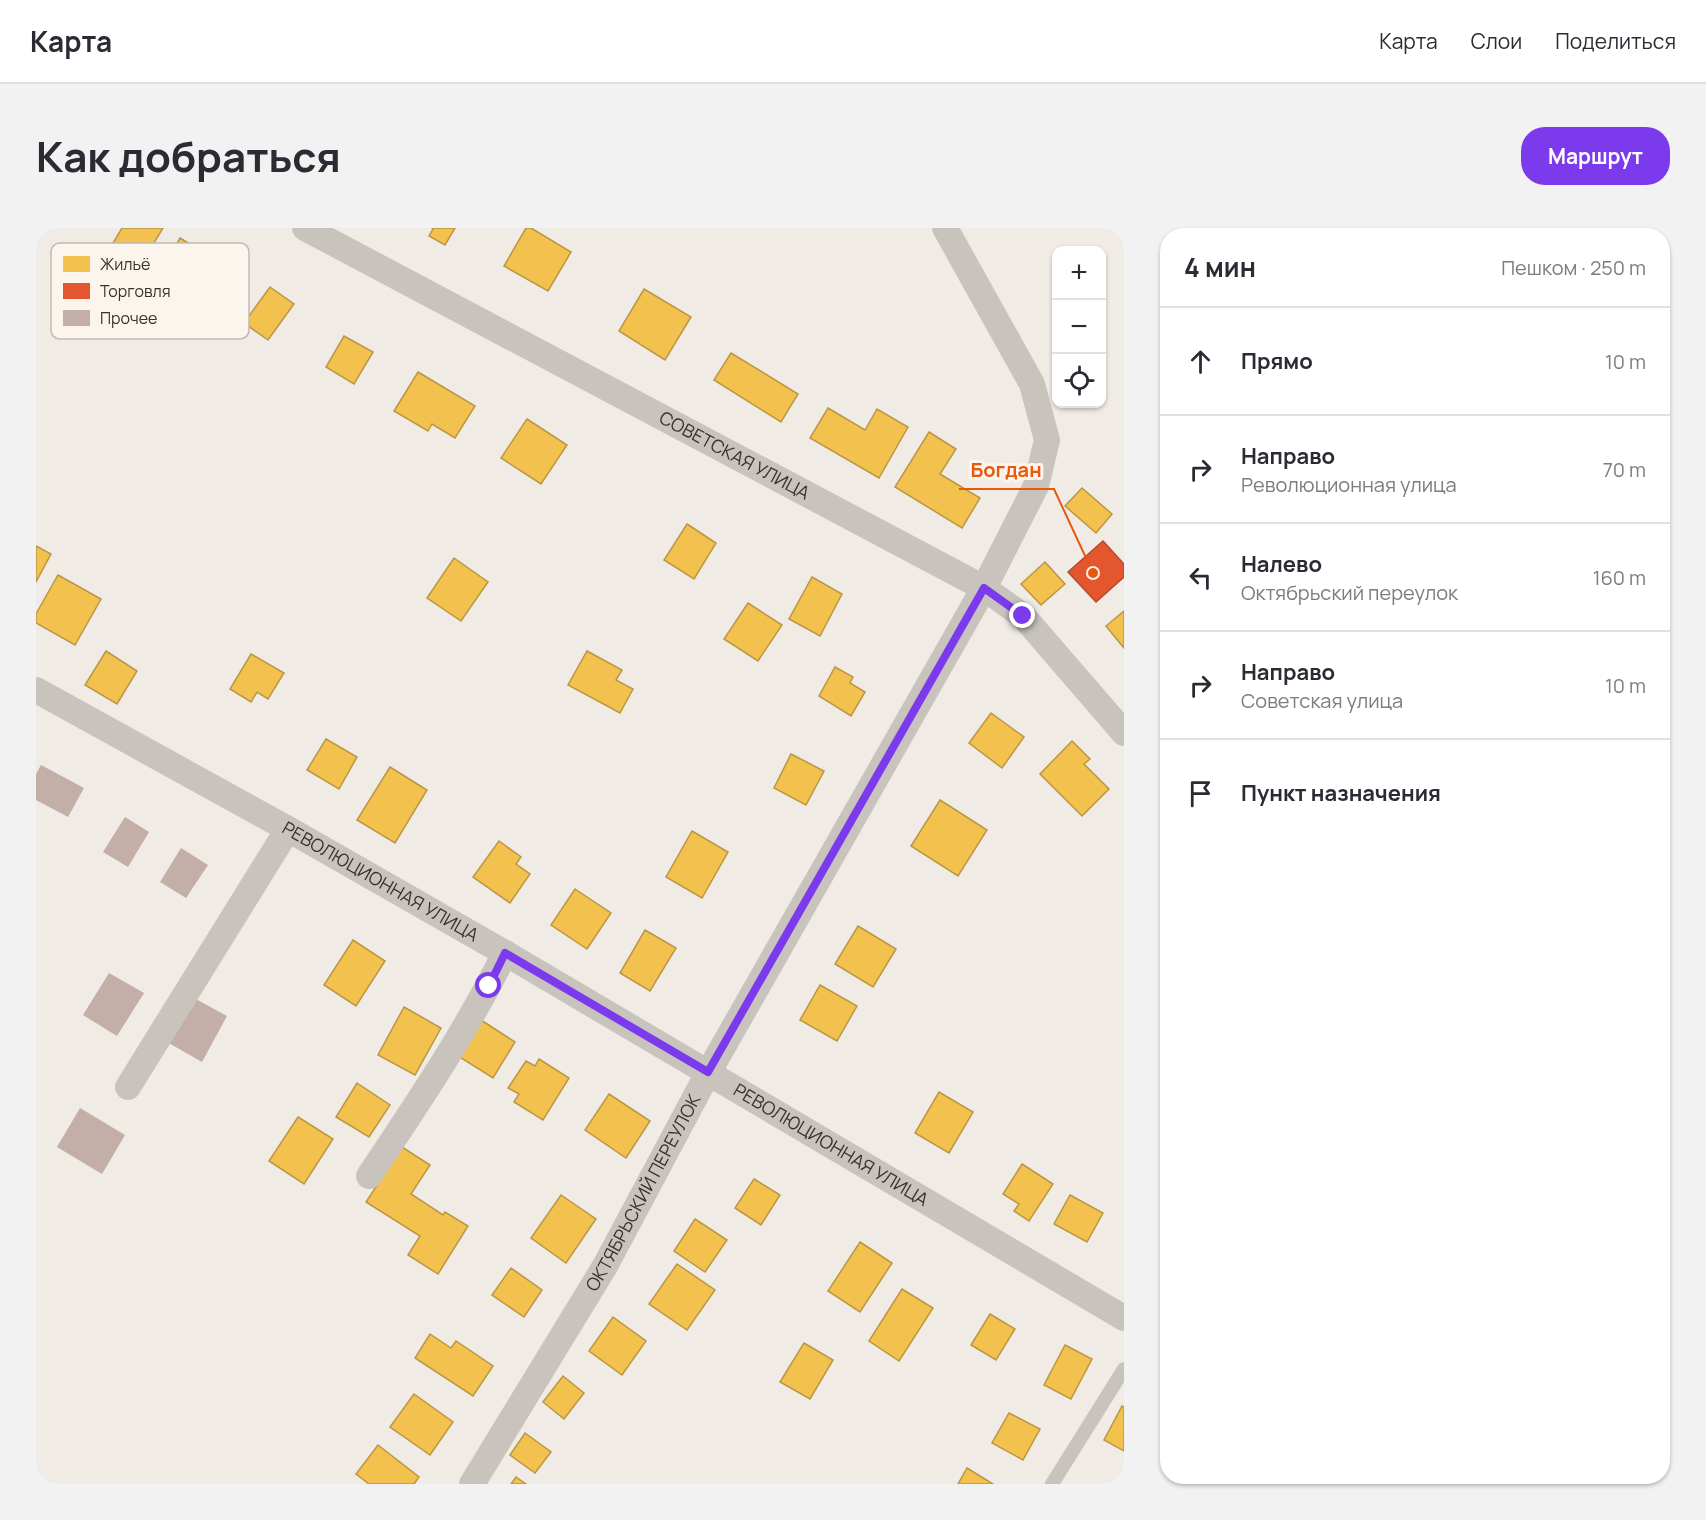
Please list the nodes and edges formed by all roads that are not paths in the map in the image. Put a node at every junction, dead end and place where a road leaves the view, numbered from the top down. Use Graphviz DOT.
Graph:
graph roads {
  1 [pos="305,228"];
  2 [pos="945,228"];
  3 [pos="984,588"];
  4 [pos="36,690"];
  5 [pos="1124,733"];
  6 [pos="288,829"];
  7 [pos="505,953"];
  8 [pos="708,1072"];
  9 [pos="128,1087"];
  10 [pos="369,1176"];
  11 [pos="1124,1318"];
  12 [pos="1124,1370"];
  13 [pos="472,1484"];
  14 [pos="1052,1484"];
  1 -- 3 [label="street, СОВЕТСКАЯ УЛИЦА"];
  2 -- 3 [label="street, ОКТЯБРЬСКИЙ ПЕРЕУЛОК"];
  3 -- 5 [label="street, СОВЕТСКАЯ УЛИЦА"];
  3 -- 8 [label="street, ОКТЯБРЬСКИЙ ПЕРЕУЛОК"];
  4 -- 6 [label="street, РЕВОЛЮЦИОННАЯ УЛИЦА"];
  6 -- 7 [label="street, РЕВОЛЮЦИОННАЯ УЛИЦА"];
  6 -- 9 [label="street"];
  7 -- 8 [label="street, РЕВОЛЮЦИОННАЯ УЛИЦА"];
  7 -- 10 [label="street"];
  8 -- 11 [label="street, РЕВОЛЮЦИОННАЯ УЛИЦА"];
  8 -- 13 [label="street, ОКТЯБРЬСКИЙ ПЕРЕУЛОК"];
  12 -- 14 [label="lane"];
}
